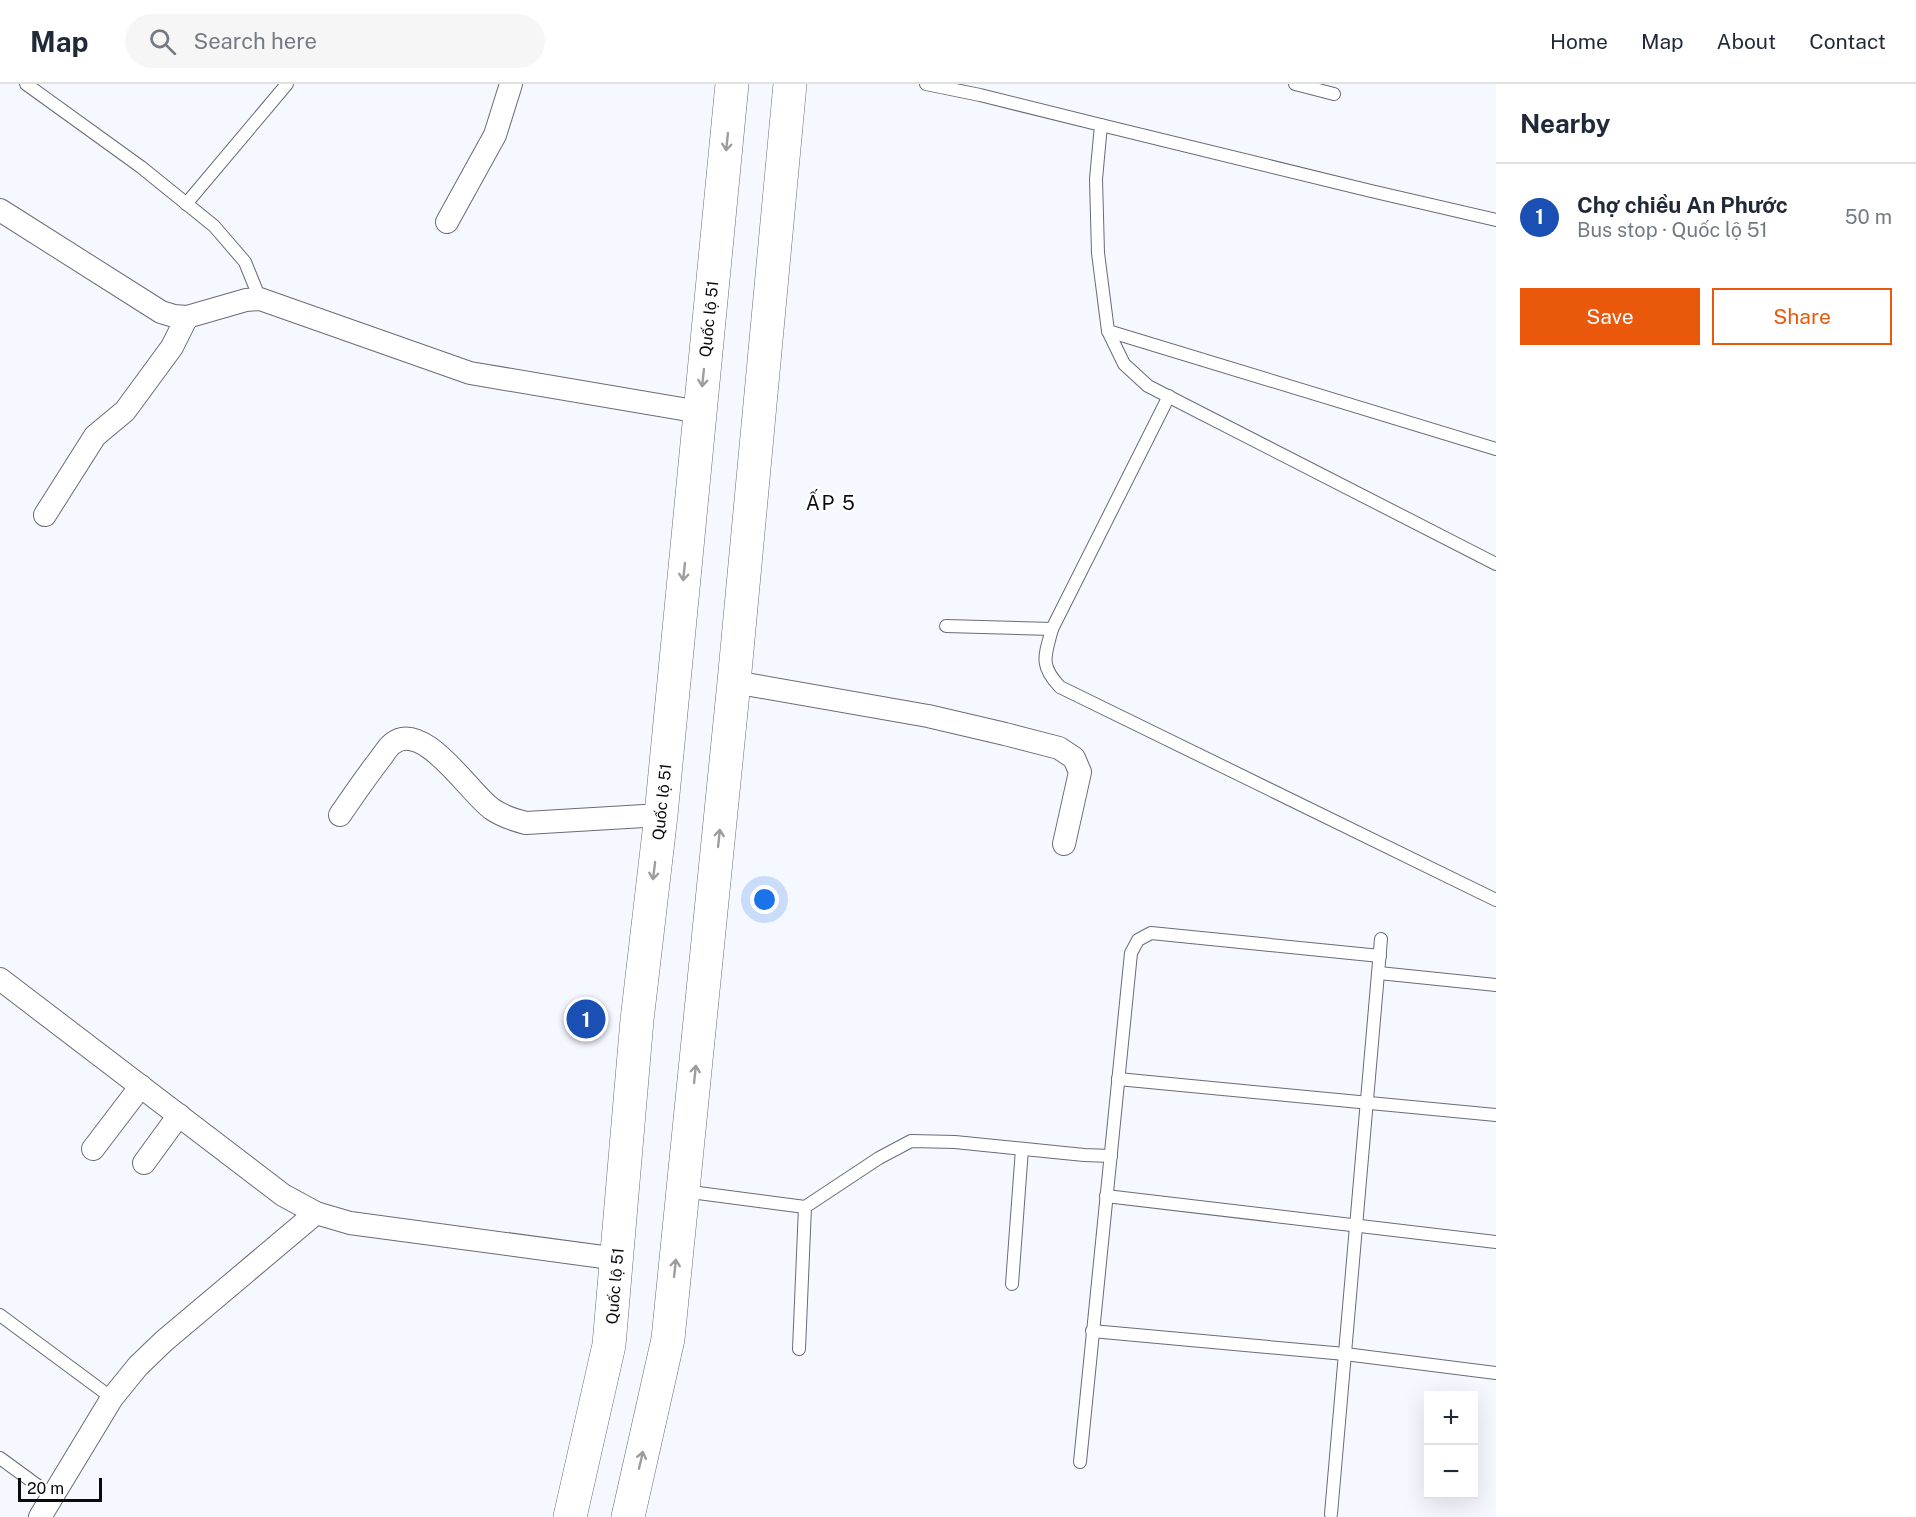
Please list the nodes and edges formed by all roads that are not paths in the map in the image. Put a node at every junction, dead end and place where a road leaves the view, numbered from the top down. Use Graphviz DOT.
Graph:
graph roads {
  1 [pos="287,84"];
  2 [pos="511,84"];
  3 [pos="732,84"];
  4 [pos="790,84"];
  5 [pos="926,84"];
  6 [pos="1295,84"];
  7 [pos="31,85"];
  8 [pos="981,89"];
  9 [pos="1334,94"];
  10 [pos="1101,125"];
  11 [pos="186,204"];
  12 [pos="0,210"];
  13 [pos="1496,220"];
  14 [pos="447,222"];
  15 [pos="260,299"];
  16 [pos="187,317"];
  17 [pos="1108,331"];
  18 [pos="1169,396"];
  19 [pos="700,412"];
  20 [pos="1496,449"];
  21 [pos="45,515"];
  22 [pos="1496,564"];
  23 [pos="946,626"];
  24 [pos="1052,629"];
  25 [pos="735,682"];
  26 [pos="340,815"];
  27 [pos="661,815"];
  28 [pos="1064,844"];
  29 [pos="1496,900"];
  30 [pos="1381,939"];
  31 [pos="1380,956"];
  32 [pos="1378,974"];
  33 [pos="0,979"];
  34 [pos="1496,985"];
  35 [pos="1118,1079"];
  36 [pos="141,1086"];
  37 [pos="1367,1103"];
  38 [pos="179,1115"];
  39 [pos="1496,1115"];
  40 [pos="93,1149"];
  41 [pos="1022,1149"];
  42 [pos="1111,1156"];
  43 [pos="144,1162"];
  44 [pos="683,1191"];
  45 [pos="1107,1196"];
  46 [pos="806,1208"];
  47 [pos="315,1213"];
  48 [pos="1356,1224"];
  49 [pos="1496,1242"];
  50 [pos="618,1259"];
  51 [pos="1012,1284"];
  52 [pos="0,1316"];
  53 [pos="1092,1331"];
  54 [pos="800,1349"];
  55 [pos="1345,1354"];
  56 [pos="1496,1373"];
  57 [pos="112,1398"];
  58 [pos="0,1458"];
  59 [pos="1080,1462"];
  60 [pos="52,1496"];
  61 [pos="1331,1514"];
  62 [pos="40,1517"];
  63 [pos="570,1517"];
  64 [pos="628,1517"];
  1 -- 11 [label="lane"];
  2 -- 14 [label="street"];
  3 -- 19 [label="highway, Quốc lộ 51, one-way"];
  4 -- 25 [label="highway"];
  5 -- 8 [label="lane"];
  6 -- 9 [label="lane"];
  7 -- 11 [label="lane"];
  8 -- 10 [label="lane"];
  10 -- 13 [label="lane"];
  10 -- 17 [label="lane"];
  11 -- 15 [label="lane"];
  12 -- 16 [label="street"];
  15 -- 16 [label="street"];
  15 -- 19 [label="street"];
  16 -- 21 [label="street"];
  17 -- 18 [label="lane"];
  17 -- 20 [label="lane"];
  18 -- 22 [label="lane"];
  18 -- 24 [label="lane"];
  19 -- 27 [label="highway, Quốc lộ 51, one-way"];
  23 -- 24 [label="lane"];
  24 -- 29 [label="lane"];
  25 -- 28 [label="street"];
  44 -- 25 [label="highway, one-way"];
  26 -- 27 [label="street"];
  27 -- 50 [label="highway, Quốc lộ 51, one-way"];
  30 -- 31 [label="lane"];
  31 -- 32 [label="lane"];
  31 -- 35 [label="lane"];
  32 -- 34 [label="lane"];
  32 -- 37 [label="lane"];
  33 -- 36 [label="street"];
  35 -- 37 [label="lane"];
  35 -- 42 [label="lane"];
  36 -- 38 [label="street"];
  36 -- 40 [label="street"];
  37 -- 39 [label="lane"];
  37 -- 48 [label="lane"];
  38 -- 43 [label="street"];
  38 -- 47 [label="street"];
  41 -- 42 [label="lane"];
  41 -- 46 [label="lane"];
  41 -- 51 [label="lane"];
  42 -- 45 [label="lane"];
  44 -- 46 [label="lane"];
  64 -- 44 [label="highway, one-way"];
  45 -- 48 [label="lane"];
  45 -- 53 [label="lane"];
  46 -- 54 [label="lane"];
  47 -- 50 [label="street"];
  47 -- 57 [label="street"];
  48 -- 49 [label="lane"];
  48 -- 55 [label="lane"];
  50 -- 63 [label="highway, Quốc lộ 51"];
  52 -- 57 [label="lane"];
  53 -- 55 [label="lane"];
  53 -- 59 [label="lane"];
  55 -- 56 [label="lane"];
  55 -- 61 [label="lane"];
  57 -- 60 [label="street"];
  58 -- 60 [label="lane"];
  60 -- 62 [label="street"];
}
